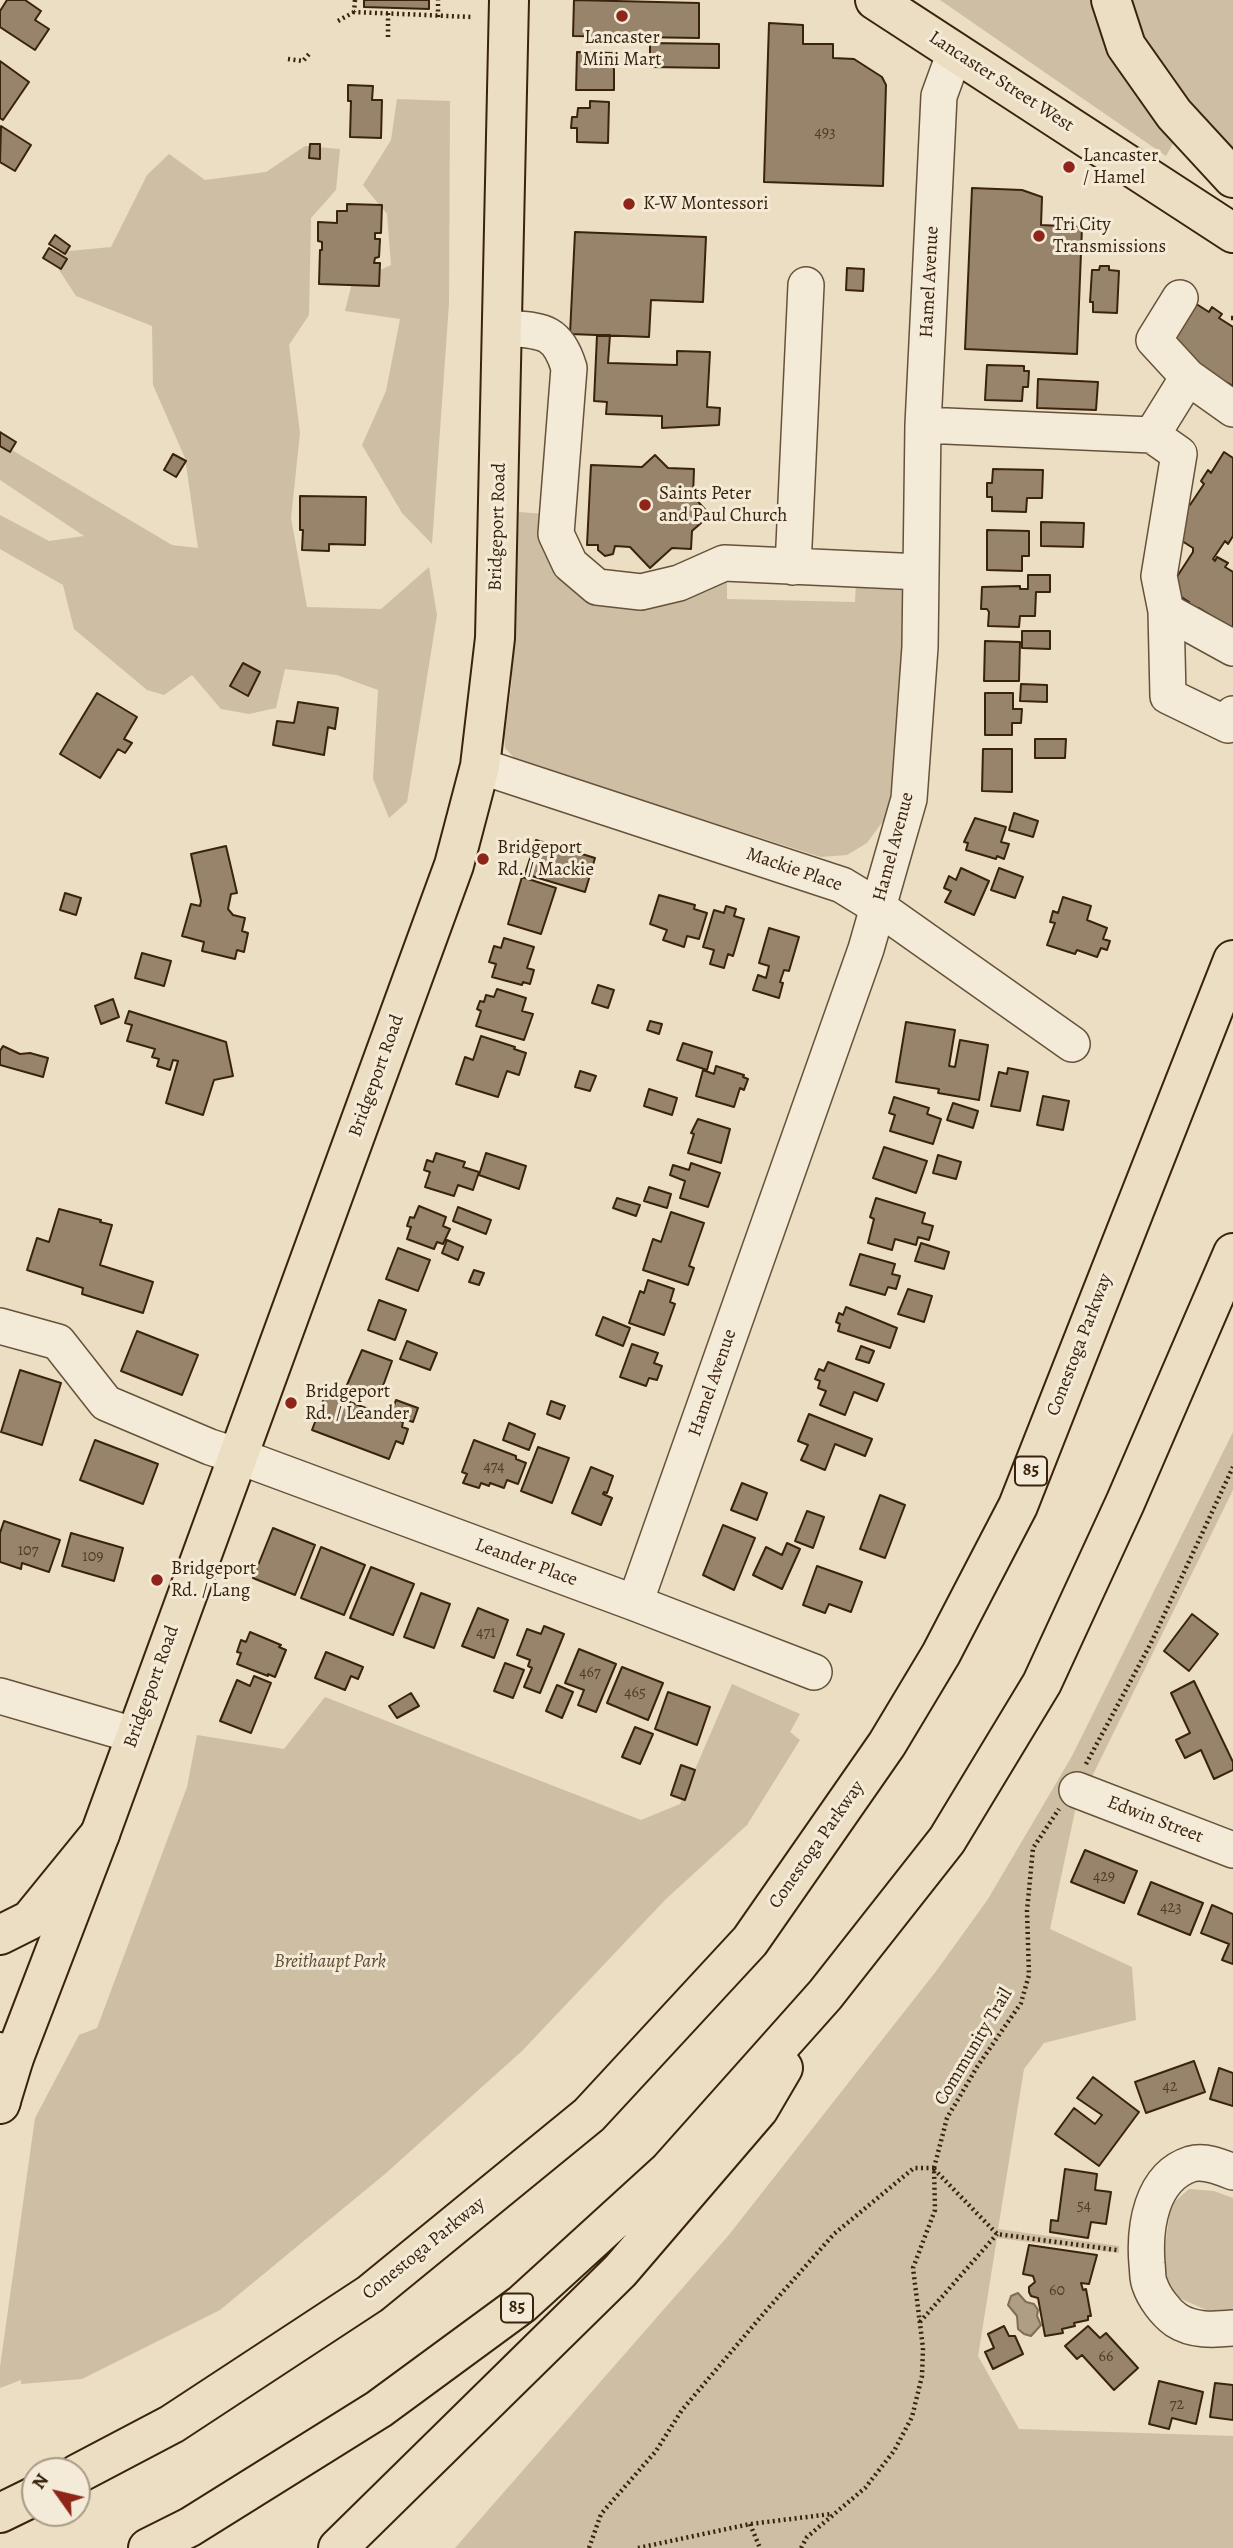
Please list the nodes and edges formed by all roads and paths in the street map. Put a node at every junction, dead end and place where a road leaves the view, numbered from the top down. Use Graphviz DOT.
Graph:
graph roads {
  1 [pos="355,0"];
  2 [pos="438,0"];
  3 [pos="509,0"];
  4 [pos="875,0"];
  5 [pos="1111,0"];
  6 [pos="355,12"];
  7 [pos="388,13"];
  8 [pos="438,16"];
  9 [pos="472,17"];
  10 [pos="338,21"];
  11 [pos="388,37"];
  12 [pos="955,52"];
  13 [pos="310,53"];
  14 [pos="288,59"];
  15 [pos="1233,178"];
  16 [pos="1233,233"];
  17 [pos="806,285"];
  18 [pos="1180,298"];
  19 [pos="504,328"];
  20 [pos="1188,377"];
  21 [pos="1233,409"];
  22 [pos="923,425"];
  23 [pos="1152,435"];
  24 [pos="793,567"];
  25 [pos="921,572"];
  26 [pos="1166,611"];
  27 [pos="1233,648"];
  28 [pos="1233,714"];
  29 [pos="480,766"];
  30 [pos="878,906"];
  31 [pos="1233,960"];
  32 [pos="1072,1044"];
  33 [pos="1233,1253"];
  34 [pos="1233,1315"];
  35 [pos="0,1326"];
  36 [pos="238,1456"];
  37 [pos="1233,1467"];
  38 [pos="1125,1503"];
  39 [pos="635,1603"];
  40 [pos="814,1672"];
  41 [pos="0,1696"];
  42 [pos="134,1735"];
  43 [pos="1077,1790"];
  44 [pos="100,1833"];
  45 [pos="1233,1850"];
  46 [pos="0,1935"];
  47 [pos="825,1995"];
  48 [pos="7,2055"];
  49 [pos="0,2102"];
  50 [pos="933,2168"];
  51 [pos="1233,2172"];
  52 [pos="997,2234"];
  53 [pos="1146,2253"];
  54 [pos="920,2322"];
  55 [pos="1233,2328"];
  56 [pos="91,2467"];
  57 [pos="832,2514"];
  58 [pos="750,2524"];
  59 [pos="148,2548"];
  60 [pos="338,2548"];
  61 [pos="589,2548"];
  62 [pos="638,2548"];
  63 [pos="760,2548"];
  64 [pos="801,2548"];
  1 -- 6 [label="path"];
  2 -- 8 [label="path"];
  3 -- 19 [label="main road, Bridgeport Road"];
  4 -- 12 [label="main road, Lancaster Street West"];
  5 -- 15 [label="main road"];
  6 -- 7 [label="path"];
  6 -- 10 [label="path"];
  7 -- 8 [label="path"];
  7 -- 11 [label="path"];
  8 -- 9 [label="path"];
  12 -- 16 [label="main road, Lancaster Street West"];
  12 -- 22 [label="street, Hamel Avenue"];
  13 -- 14 [label="path"];
  17 -- 24 [label="street"];
  18 -- 20 [label="street"];
  19 -- 24 [label="street"];
  19 -- 29 [label="main road, Bridgeport Road"];
  20 -- 21 [label="street"];
  20 -- 23 [label="street"];
  22 -- 23 [label="street"];
  22 -- 25 [label="street, Hamel Avenue"];
  23 -- 26 [label="street"];
  24 -- 25 [label="street"];
  25 -- 30 [label="street, Hamel Avenue"];
  26 -- 27 [label="street"];
  26 -- 28 [label="street"];
  29 -- 30 [label="street, Mackie Place"];
  29 -- 36 [label="main road, Bridgeport Road"];
  30 -- 32 [label="street, Mackie Place"];
  30 -- 39 [label="street, Hamel Avenue"];
  31 -- 56 [label="main road, Conestoga Parkway / 85"];
  33 -- 38 [label="main road, 85"];
  34 -- 38 [label="main road"];
  35 -- 36 [label="street, Leander Place"];
  36 -- 39 [label="street, Leander Place"];
  36 -- 42 [label="main road, Bridgeport Road"];
  37 -- 43 [label="path, Community Trail"];
  38 -- 47 [label="main road, 85"];
  39 -- 40 [label="street, Leander Place"];
  41 -- 42 [label="street"];
  42 -- 44 [label="main road, Bridgeport Road"];
  43 -- 45 [label="street, Edwin Street"];
  43 -- 50 [label="path, Community Trail"];
  44 -- 46 [label="main road"];
  44 -- 48 [label="main road, Bridgeport Road"];
  47 -- 59 [label="main road, 85"];
  47 -- 60 [label="main road"];
  48 -- 49 [label="main road, Bridgeport Road"];
  50 -- 52 [label="path"];
  50 -- 54 [label="path, Community Trail"];
  50 -- 61 [label="path"];
  51 -- 53 [label="street"];
  52 -- 53 [label="path"];
  52 -- 54 [label="path"];
  53 -- 55 [label="street"];
  54 -- 57 [label="path, Community Trail"];
  57 -- 58 [label="path"];
  57 -- 64 [label="path, Community Trail"];
  58 -- 62 [label="path"];
  58 -- 63 [label="path"];
}
